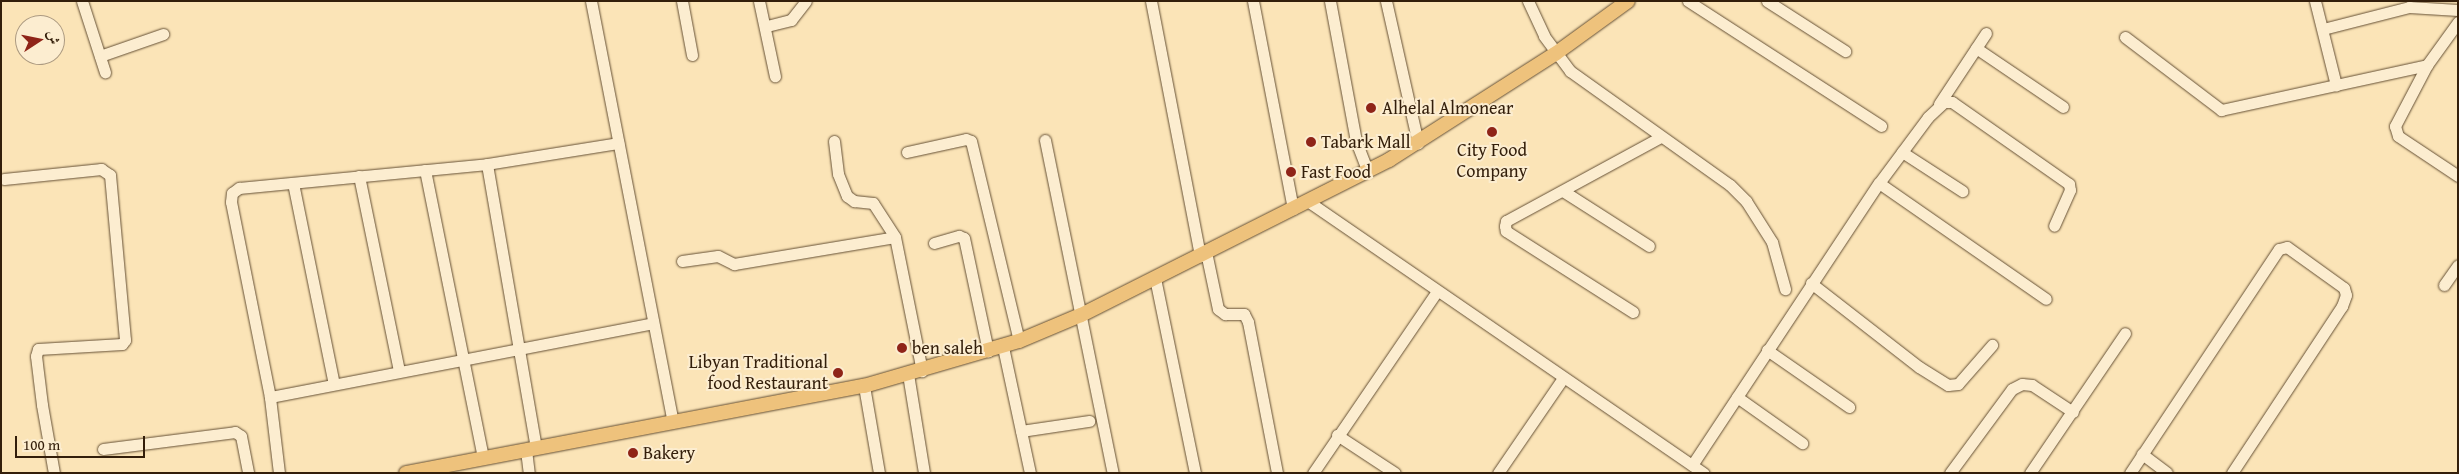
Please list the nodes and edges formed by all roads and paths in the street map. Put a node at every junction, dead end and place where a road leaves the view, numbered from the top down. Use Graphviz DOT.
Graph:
graph roads {
  1 [pos="82,1"];
  2 [pos="591,1"];
  3 [pos="682,1"];
  4 [pos="760,1"];
  5 [pos="806,1"];
  6 [pos="1151,1"];
  7 [pos="1253,1"];
  8 [pos="1330,1"];
  9 [pos="1386,1"];
  10 [pos="1528,1"];
  11 [pos="1628,1"];
  12 [pos="1688,1"];
  13 [pos="1767,1"];
  14 [pos="2315,1"];
  15 [pos="2458,10"];
  16 [pos="2458,22"];
  17 [pos="767,26"];
  18 [pos="2323,29"];
  19 [pos="1986,33"];
  20 [pos="163,34"];
  21 [pos="2125,37"];
  22 [pos="1976,48"];
  23 [pos="1845,51"];
  24 [pos="1556,54"];
  25 [pos="692,55"];
  26 [pos="100,56"];
  27 [pos="2427,65"];
  28 [pos="105,72"];
  29 [pos="775,76"];
  30 [pos="2336,85"];
  31 [pos="2063,107"];
  32 [pos="1936,108"];
  33 [pos="1881,126"];
  34 [pos="1661,137"];
  35 [pos="1045,140"];
  36 [pos="834,141"];
  37 [pos="618,143"];
  38 [pos="1418,143"];
  39 [pos="907,152"];
  40 [pos="1902,152"];
  41 [pos="487,164"];
  42 [pos="425,170"];
  43 [pos="1368,172"];
  44 [pos="359,176"];
  45 [pos="2458,176"];
  46 [pos="4,179"];
  47 [pos="293,183"];
  48 [pos="1878,183"];
  49 [pos="1563,191"];
  50 [pos="1962,191"];
  51 [pos="1308,202"];
  52 [pos="1293,209"];
  53 [pos="2054,226"];
  54 [pos="895,237"];
  55 [pos="934,243"];
  56 [pos="1649,246"];
  57 [pos="1203,254"];
  58 [pos="682,261"];
  59 [pos="2456,272"];
  60 [pos="1155,278"];
  61 [pos="1811,283"];
  62 [pos="2444,285"];
  63 [pos="1785,289"];
  64 [pos="1438,291"];
  65 [pos="2046,299"];
  66 [pos="1633,312"];
  67 [pos="1081,315"];
  68 [pos="653,323"];
  69 [pos="2125,333"];
  70 [pos="1020,341"];
  71 [pos="1992,345"];
  72 [pos="1003,347"];
  73 [pos="516,348"];
  74 [pos="1767,350"];
  75 [pos="988,351"];
  76 [pos="462,359"];
  77 [pos="399,371"];
  78 [pos="915,372"];
  79 [pos="1563,378"];
  80 [pos="334,384"];
  81 [pos="864,386"];
  82 [pos="270,397"];
  83 [pos="1737,397"];
  84 [pos="1849,407"];
  85 [pos="2073,412"];
  86 [pos="1089,421"];
  87 [pos="673,422"];
  88 [pos="1021,431"];
  89 [pos="1337,436"];
  90 [pos="1802,443"];
  91 [pos="103,449"];
  92 [pos="531,449"];
  93 [pos="2142,454"];
  94 [pos="483,458"];
  95 [pos="1692,465"];
  96 [pos="54,473"];
  97 [pos="248,473"];
  98 [pos="279,473"];
  99 [pos="406,473"];
  100 [pos="529,473"];
  101 [pos="879,473"];
  102 [pos="924,473"];
  103 [pos="1030,473"];
  104 [pos="1113,473"];
  105 [pos="1195,473"];
  106 [pos="1277,473"];
  107 [pos="1313,473"];
  108 [pos="1395,473"];
  109 [pos="1498,473"];
  110 [pos="1704,473"];
  111 [pos="1950,473"];
  112 [pos="2030,473"];
  113 [pos="2130,473"];
  114 [pos="2167,473"];
  115 [pos="2232,473"];
  1 -- 26 [label="street"];
  2 -- 37 [label="street"];
  3 -- 25 [label="street"];
  4 -- 17 [label="street"];
  5 -- 17 [label="street"];
  6 -- 57 [label="street"];
  7 -- 52 [label="street"];
  8 -- 43 [label="street"];
  9 -- 38 [label="street"];
  10 -- 24 [label="street"];
  11 -- 24 [label="main road"];
  12 -- 33 [label="street"];
  13 -- 23 [label="street"];
  14 -- 18 [label="street"];
  15 -- 18 [label="street"];
  16 -- 27 [label="street"];
  17 -- 29 [label="street"];
  18 -- 30 [label="street"];
  19 -- 22 [label="street"];
  20 -- 26 [label="street"];
  21 -- 30 [label="street"];
  22 -- 31 [label="street"];
  22 -- 32 [label="street"];
  24 -- 34 [label="street"];
  24 -- 38 [label="main road"];
  26 -- 28 [label="street"];
  27 -- 30 [label="street"];
  27 -- 45 [label="street"];
  32 -- 40 [label="street"];
  32 -- 53 [label="street"];
  34 -- 49 [label="street"];
  34 -- 63 [label="street"];
  35 -- 67 [label="street"];
  36 -- 54 [label="street"];
  37 -- 41 [label="street"];
  37 -- 68 [label="street"];
  38 -- 43 [label="main road"];
  39 -- 70 [label="street"];
  40 -- 48 [label="street"];
  40 -- 50 [label="street"];
  41 -- 42 [label="street"];
  41 -- 73 [label="street"];
  42 -- 44 [label="street"];
  42 -- 76 [label="street"];
  43 -- 51 [label="main road"];
  44 -- 47 [label="street"];
  44 -- 77 [label="street"];
  46 -- 96 [label="street"];
  47 -- 80 [label="street"];
  47 -- 82 [label="street"];
  48 -- 61 [label="street"];
  48 -- 65 [label="street"];
  49 -- 56 [label="street"];
  49 -- 66 [label="street"];
  51 -- 52 [label="main road"];
  51 -- 64 [label="street"];
  52 -- 57 [label="main road"];
  54 -- 58 [label="street"];
  54 -- 78 [label="street"];
  55 -- 75 [label="street"];
  57 -- 60 [label="main road"];
  57 -- 106 [label="street"];
  59 -- 62 [label="street"];
  60 -- 67 [label="main road"];
  60 -- 105 [label="street"];
  61 -- 71 [label="street"];
  61 -- 74 [label="street"];
  64 -- 79 [label="street"];
  64 -- 89 [label="street"];
  67 -- 70 [label="main road"];
  67 -- 104 [label="street"];
  68 -- 73 [label="street"];
  68 -- 87 [label="street"];
  69 -- 85 [label="street"];
  70 -- 72 [label="main road"];
  72 -- 75 [label="main road"];
  72 -- 88 [label="street"];
  73 -- 76 [label="street"];
  73 -- 92 [label="street"];
  74 -- 83 [label="street"];
  74 -- 84 [label="street"];
  75 -- 78 [label="main road"];
  76 -- 77 [label="street"];
  76 -- 94 [label="street"];
  77 -- 80 [label="street"];
  78 -- 81 [label="main road"];
  78 -- 102 [label="street"];
  79 -- 95 [label="street"];
  79 -- 109 [label="street"];
  80 -- 82 [label="street"];
  81 -- 87 [label="main road"];
  81 -- 101 [label="street"];
  82 -- 98 [label="street"];
  83 -- 90 [label="street"];
  83 -- 95 [label="street"];
  85 -- 111 [label="street"];
  85 -- 112 [label="street"];
  86 -- 88 [label="street"];
  87 -- 92 [label="main road"];
  88 -- 103 [label="street"];
  89 -- 107 [label="street"];
  89 -- 108 [label="street"];
  91 -- 97 [label="street"];
  92 -- 94 [label="main road"];
  92 -- 100 [label="street"];
  93 -- 113 [label="street"];
  93 -- 114 [label="street"];
  93 -- 115 [label="street"];
  94 -- 99 [label="main road"];
  95 -- 110 [label="street"];
}
